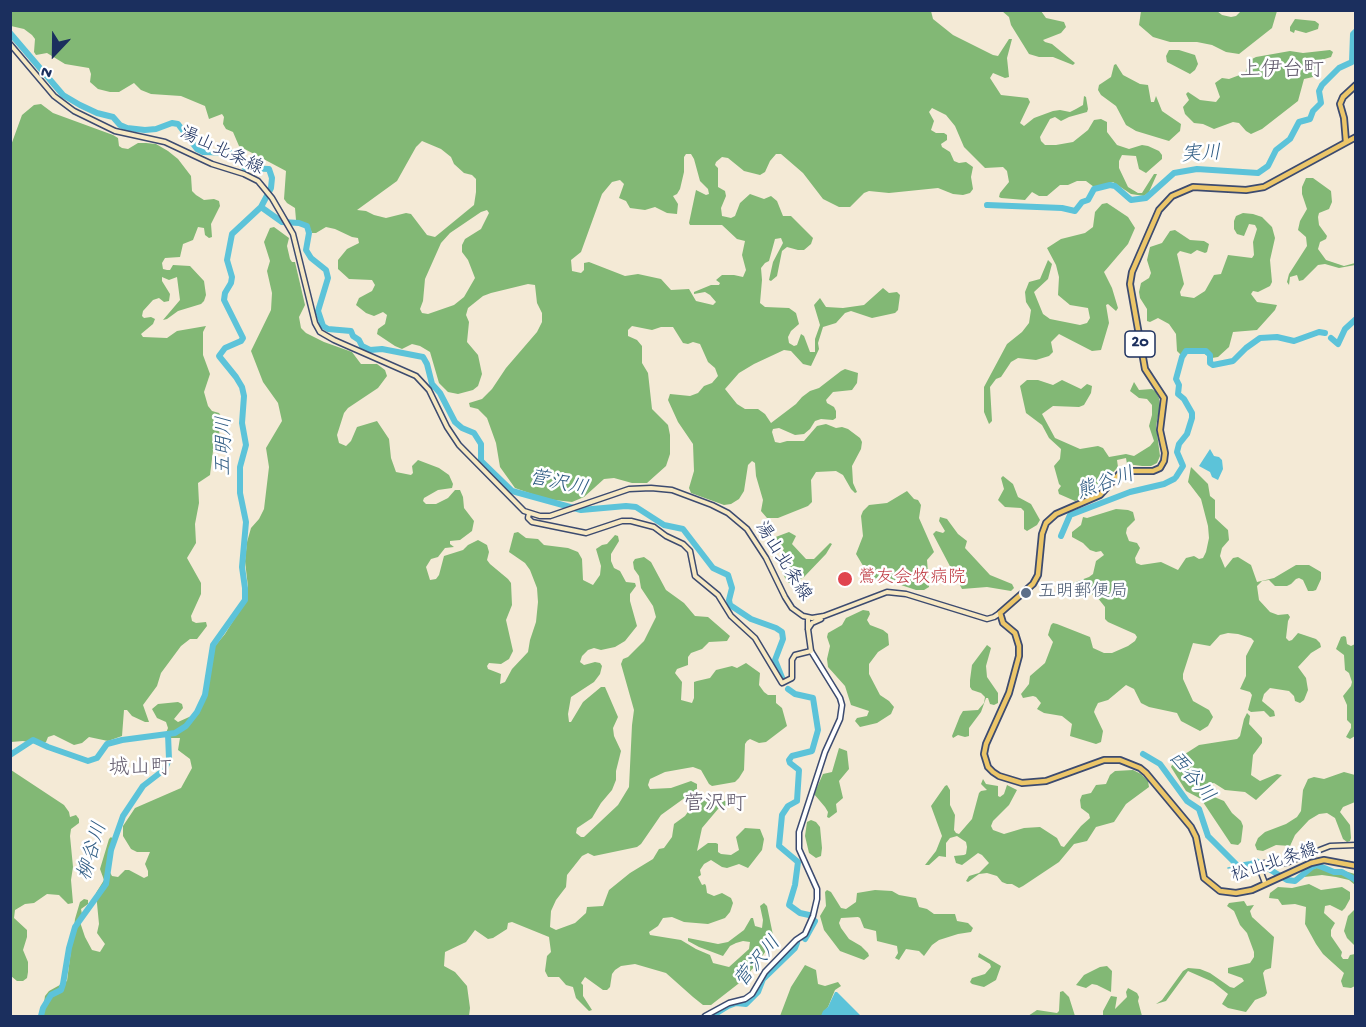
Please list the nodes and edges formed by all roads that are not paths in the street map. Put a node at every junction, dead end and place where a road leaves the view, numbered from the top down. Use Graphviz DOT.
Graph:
graph roads {
  1 [pos="10,44"];
  2 [pos="1356,85"];
  3 [pos="1356,137"];
  4 [pos="1346,142"];
  5 [pos="529,513"];
  6 [pos="1000,613"];
  7 [pos="824,616"];
  8 [pos="994,617"];
  9 [pos="808,618"];
  10 [pos="1002,621"];
  11 [pos="808,629"];
  12 [pos="811,651"];
  13 [pos="1356,845"];
  14 [pos="1356,866"];
  15 [pos="1265,883"];
  16 [pos="705,1017"];
  1 -- 5 [label="main road, 湯山北条線"];
  2 -- 4 [label="main road"];
  3 -- 4 [label="main road, 20"];
  4 -- 6 [label="main road, 20"];
  5 -- 9 [label="main road, 湯山北条線"];
  5 -- 12 [label="main road, 湯山北条線"];
  6 -- 8 [label="main road"];
  6 -- 10 [label="main road, 松山北条線"];
  7 -- 8 [label="main road, 湯山北条線"];
  7 -- 9 [label="main road, 湯山北条線"];
  7 -- 11 [label="main road, 湯山北条線"];
  8 -- 10 [label="main road, 湯山北条線"];
  9 -- 11 [label="main road, 湯山北条線"];
  10 -- 15 [label="main road, 松山北条線"];
  11 -- 12 [label="main road, 湯山北条線"];
  12 -- 16 [label="street"];
  13 -- 15 [label="main road"];
  14 -- 15 [label="main road, 松山北条線"];
}
